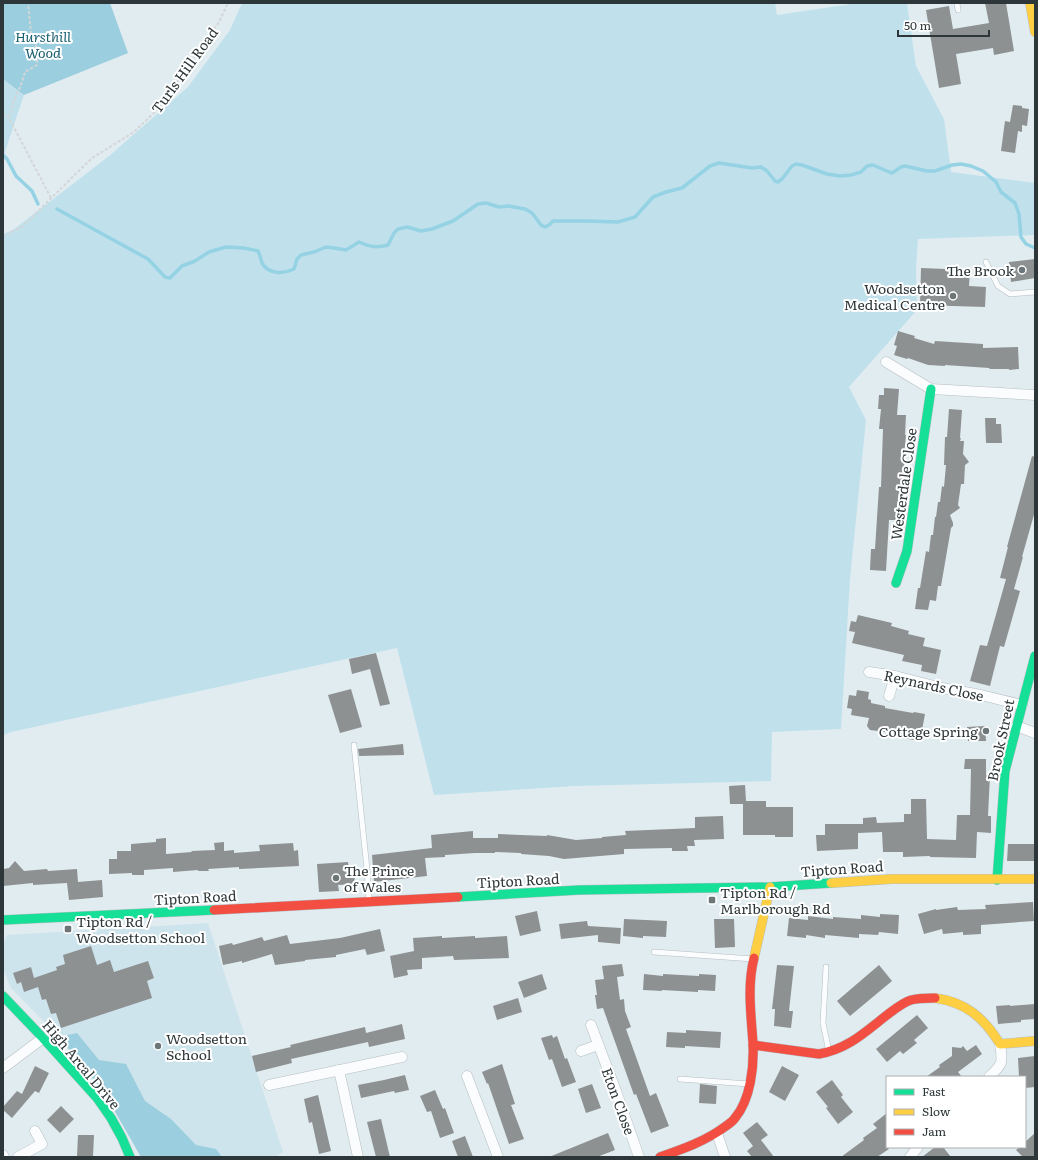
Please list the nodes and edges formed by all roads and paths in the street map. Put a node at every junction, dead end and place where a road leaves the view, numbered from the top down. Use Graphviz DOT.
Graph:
graph roads {
  1 [pos="28,3"];
  2 [pos="228,3"];
  3 [pos="957,3"];
  4 [pos="1030,3"];
  5 [pos="958,10"];
  6 [pos="1035,28"];
  7 [pos="3,113"];
  8 [pos="10,118"];
  9 [pos="51,198"];
  10 [pos="3,237"];
  11 [pos="986,262"];
  12 [pos="1035,292"];
  13 [pos="886,362"];
  14 [pos="931,389"];
  15 [pos="1035,395"];
  16 [pos="896,583"];
  17 [pos="1035,656"];
  18 [pos="869,672"];
  19 [pos="895,676"];
  20 [pos="889,696"];
  21 [pos="1022,705"];
  22 [pos="1016,726"];
  23 [pos="1035,734"];
  24 [pos="354,746"];
  25 [pos="1035,879"];
  26 [pos="997,880"];
  27 [pos="770,888"];
  28 [pos="369,902"];
  29 [pos="3,920"];
  30 [pos="654,952"];
  31 [pos="754,959"];
  32 [pos="826,967"];
  33 [pos="3,996"];
  34 [pos="591,1025"];
  35 [pos="44,1038"];
  36 [pos="1035,1041"];
  37 [pos="1000,1044"];
  38 [pos="753,1045"];
  39 [pos="598,1046"];
  40 [pos="581,1051"];
  41 [pos="829,1053"];
  42 [pos="402,1057"];
  43 [pos="3,1068"];
  44 [pos="339,1070"];
  45 [pos="468,1076"];
  46 [pos="990,1076"];
  47 [pos="680,1080"];
  48 [pos="750,1084"];
  49 [pos="269,1085"];
  50 [pos="35,1131"];
  51 [pos="717,1133"];
  52 [pos="917,1148"];
  53 [pos="18,1157"];
  54 [pos="130,1157"];
  55 [pos="358,1157"];
  56 [pos="498,1157"];
  57 [pos="639,1157"];
  58 [pos="660,1157"];
  59 [pos="725,1157"];
  60 [pos="910,1157"];
  1 -- 8 [label="path"];
  2 -- 9 [label="path, Turls Hill Road"];
  3 -- 5 [label="lane"];
  4 -- 6 [label="street"];
  7 -- 8 [label="path"];
  8 -- 9 [label="path"];
  9 -- 10 [label="path, Turls Hill Road"];
  11 -- 12 [label="lane"];
  13 -- 14 [label="street"];
  14 -- 15 [label="street"];
  14 -- 16 [label="street, Westerdale Close"];
  17 -- 21 [label="street, Brook Street"];
  18 -- 19 [label="street, Reynards Close"];
  19 -- 20 [label="street"];
  19 -- 21 [label="street, Reynards Close"];
  21 -- 22 [label="street, Brook Street"];
  22 -- 23 [label="street"];
  22 -- 26 [label="street, Brook Street"];
  24 -- 28 [label="lane"];
  25 -- 26 [label="street, Tipton Road"];
  26 -- 27 [label="street, Tipton Road"];
  27 -- 28 [label="street, Tipton Road"];
  27 -- 31 [label="street"];
  28 -- 29 [label="street, Tipton Road"];
  30 -- 31 [label="lane"];
  31 -- 38 [label="street"];
  32 -- 41 [label="lane"];
  33 -- 35 [label="street, High Arcal Drive"];
  34 -- 39 [label="street, Eton Close"];
  35 -- 43 [label="street"];
  35 -- 54 [label="street, High Arcal Drive"];
  36 -- 37 [label="street"];
  37 -- 41 [label="street"];
  37 -- 46 [label="street"];
  38 -- 41 [label="street"];
  38 -- 48 [label="street"];
  39 -- 40 [label="street"];
  39 -- 57 [label="street, Eton Close"];
  42 -- 44 [label="street"];
  44 -- 49 [label="street"];
  44 -- 55 [label="street"];
  45 -- 56 [label="street"];
  47 -- 48 [label="lane"];
  48 -- 51 [label="street"];
  50 -- 53 [label="street"];
  51 -- 58 [label="street"];
  51 -- 59 [label="street"];
  52 -- 60 [label="street"];
}
